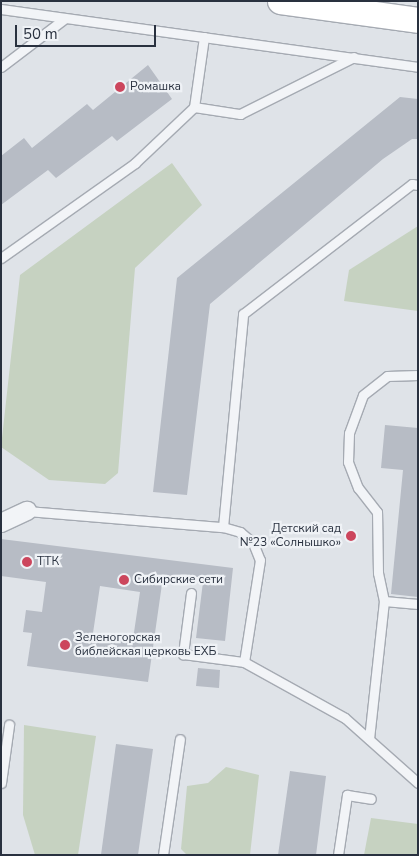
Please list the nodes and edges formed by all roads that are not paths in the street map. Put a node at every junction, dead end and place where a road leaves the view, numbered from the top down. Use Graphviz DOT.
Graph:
graph roads {
  1 [pos="280,1"];
  2 [pos="1,9"];
  3 [pos="64,19"];
  4 [pos="418,20"];
  5 [pos="204,37"];
  6 [pos="354,57"];
  7 [pos="418,66"];
  8 [pos="1,68"];
  9 [pos="194,107"];
  10 [pos="418,185"];
  11 [pos="1,258"];
  12 [pos="418,375"];
  13 [pos="27,511"];
  14 [pos="1,523"];
  15 [pos="223,527"];
  16 [pos="191,593"];
  17 [pos="384,601"];
  18 [pos="418,604"];
  19 [pos="244,662"];
  20 [pos="9,725"];
  21 [pos="180,739"];
  22 [pos="369,739"];
  23 [pos="1,784"];
  24 [pos="418,784"];
  25 [pos="371,799"];
  26 [pos="163,855"];
  27 [pos="338,855"];
  1 -- 4 [label="main road"];
  2 -- 3 [label="lane"];
  3 -- 5 [label="lane"];
  3 -- 8 [label="lane"];
  5 -- 6 [label="lane"];
  5 -- 9 [label="lane"];
  6 -- 7 [label="lane"];
  6 -- 9 [label="lane"];
  9 -- 11 [label="lane"];
  10 -- 15 [label="lane"];
  12 -- 17 [label="lane"];
  13 -- 14 [label="street"];
  13 -- 15 [label="lane"];
  15 -- 19 [label="lane"];
  16 -- 19 [label="lane"];
  17 -- 18 [label="lane"];
  17 -- 22 [label="lane"];
  19 -- 22 [label="lane"];
  20 -- 23 [label="lane"];
  21 -- 26 [label="lane"];
  22 -- 24 [label="lane"];
  25 -- 27 [label="lane"];
}
